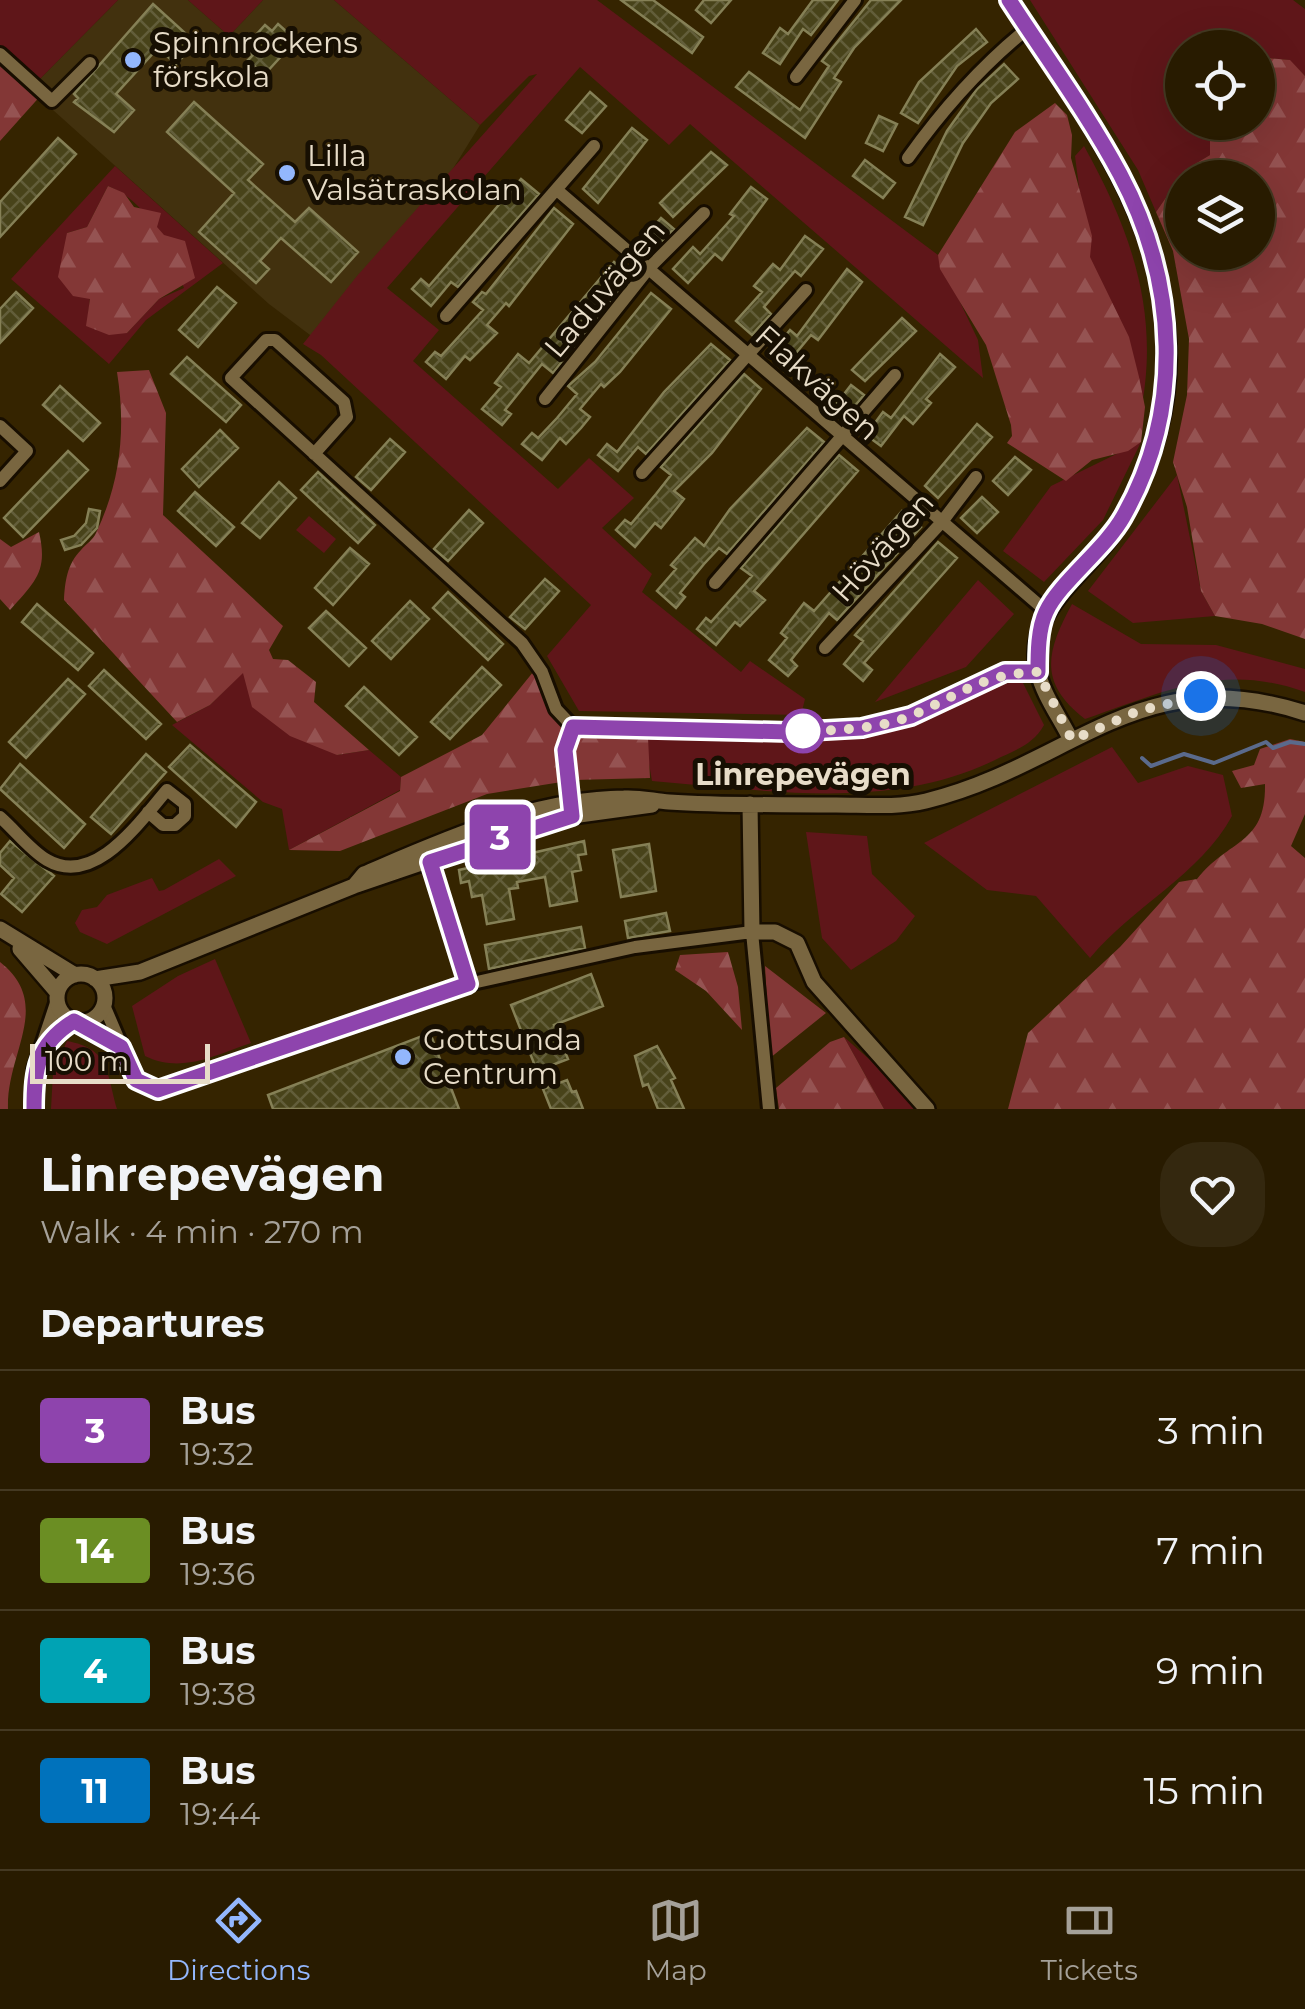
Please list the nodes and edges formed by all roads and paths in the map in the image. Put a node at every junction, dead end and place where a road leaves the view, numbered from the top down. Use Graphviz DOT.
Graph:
graph roads {
  1 [pos="855,0"];
  2 [pos="1008,0"];
  3 [pos="1027,29"];
  4 [pos="0,54"];
  5 [pos="90,63"];
  6 [pos="796,77"];
  7 [pos="594,146"];
  8 [pos="908,158"];
  9 [pos="557,190"];
  10 [pos="704,213"];
  11 [pos="649,268"];
  12 [pos="806,290"];
  13 [pos="446,316"];
  14 [pos="747,353"];
  15 [pos="896,375"];
  16 [pos="545,399"];
  17 [pos="0,426"];
  18 [pos="839,436"];
  19 [pos="314,454"];
  20 [pos="642,473"];
  21 [pos="976,477"];
  22 [pos="0,481"];
  23 [pos="941,523"];
  24 [pos="714,584"];
  25 [pos="1046,610"];
  26 [pos="825,648"];
  27 [pos="1038,672"];
  28 [pos="1305,714"];
  29 [pos="573,727"];
  30 [pos="1072,740"];
  31 [pos="750,804"];
  32 [pos="572,809"];
  33 [pos="148,812"];
  34 [pos="0,817"];
  35 [pos="427,856"];
  36 [pos="4,932"];
  37 [pos="752,932"];
  38 [pos="140,972"];
  39 [pos="75,975"];
  40 [pos="95,978"];
  41 [pos="468,984"];
  42 [pos="57,996"];
  43 [pos="104,1000"];
  44 [pos="78,1022"];
  45 [pos="121,1047"];
  46 [pos="40,1051"];
  47 [pos="34,1109"];
  48 [pos="769,1109"];
  49 [pos="927,1109"];
  1 -- 6 [label="street"];
  2 -- 3 [label="street"];
  3 -- 8 [label="street"];
  3 -- 25 [label="street"];
  4 -- 5 [label="street"];
  7 -- 9 [label="street"];
  9 -- 11 [label="street, Flakvägen"];
  9 -- 13 [label="street"];
  10 -- 11 [label="street, Laduvägen"];
  11 -- 14 [label="street, Flakvägen"];
  11 -- 16 [label="street, Laduvägen"];
  12 -- 14 [label="street"];
  14 -- 18 [label="street, Flakvägen"];
  14 -- 20 [label="street"];
  15 -- 18 [label="street"];
  17 -- 22 [label="street"];
  18 -- 23 [label="street, Flakvägen"];
  18 -- 24 [label="street"];
  19 -- 19 [label="street"];
  19 -- 29 [label="street"];
  21 -- 23 [label="street, Hövägen"];
  23 -- 25 [label="street, Flakvägen"];
  23 -- 26 [label="street, Hövägen"];
  25 -- 27 [label="street"];
  27 -- 29 [label="street"];
  27 -- 30 [label="street"];
  28 -- 30 [label="street"];
  29 -- 32 [label="street"];
  30 -- 31 [label="street"];
  31 -- 32 [label="street"];
  31 -- 37 [label="street"];
  32 -- 35 [label="street"];
  33 -- 34 [label="street"];
  35 -- 38 [label="street"];
  35 -- 41 [label="street"];
  36 -- 39 [label="street"];
  36 -- 42 [label="street"];
  37 -- 41 [label="street"];
  37 -- 48 [label="street"];
  37 -- 49 [label="street"];
  38 -- 40 [label="street"];
  38 -- 43 [label="street"];
  39 -- 40 [label="street"];
  39 -- 42 [label="street"];
  40 -- 43 [label="street"];
  41 -- 45 [label="street"];
  42 -- 44 [label="street"];
  42 -- 46 [label="street"];
  43 -- 44 [label="street"];
  43 -- 45 [label="street"];
  44 -- 45 [label="street"];
  44 -- 46 [label="street"];
  46 -- 47 [label="street"];
}
